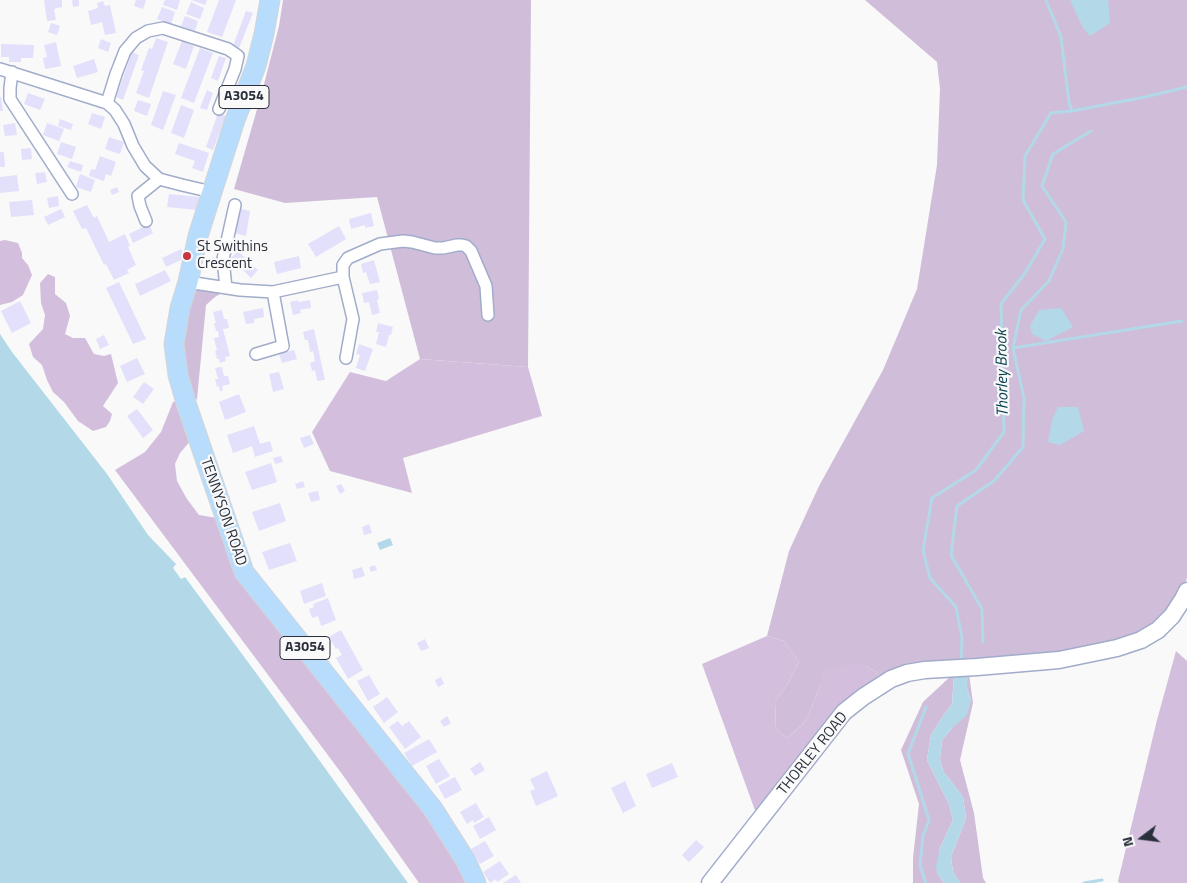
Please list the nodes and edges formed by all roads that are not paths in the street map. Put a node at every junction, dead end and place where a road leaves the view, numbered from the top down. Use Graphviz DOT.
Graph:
graph roads {
  1 [pos="270,0"];
  2 [pos="0,69"];
  3 [pos="12,72"];
  4 [pos="106,103"];
  5 [pos="219,109"];
  6 [pos="159,179"];
  7 [pos="212,192"];
  8 [pos="72,194"];
  9 [pos="235,205"];
  10 [pos="146,221"];
  11 [pos="343,277"];
  12 [pos="188,282"];
  13 [pos="226,288"];
  14 [pos="273,292"];
  15 [pos="488,315"];
  16 [pos="256,354"];
  17 [pos="346,358"];
  18 [pos="1187,591"];
  19 [pos="476,883"];
  20 [pos="710,883"];
  1 -- 7 [label="main road, A3054"];
  2 -- 3 [label="street"];
  3 -- 4 [label="street"];
  3 -- 8 [label="street"];
  4 -- 5 [label="street"];
  4 -- 6 [label="street"];
  6 -- 7 [label="street"];
  6 -- 10 [label="street"];
  7 -- 12 [label="main road, TENNYSON ROAD / A3054"];
  9 -- 13 [label="street"];
  11 -- 14 [label="street"];
  11 -- 15 [label="street"];
  11 -- 17 [label="street"];
  12 -- 13 [label="street"];
  12 -- 19 [label="main road, TENNYSON ROAD / A3054"];
  13 -- 14 [label="street"];
  14 -- 16 [label="street"];
  18 -- 20 [label="main road, THORLEY ROAD"];
}
